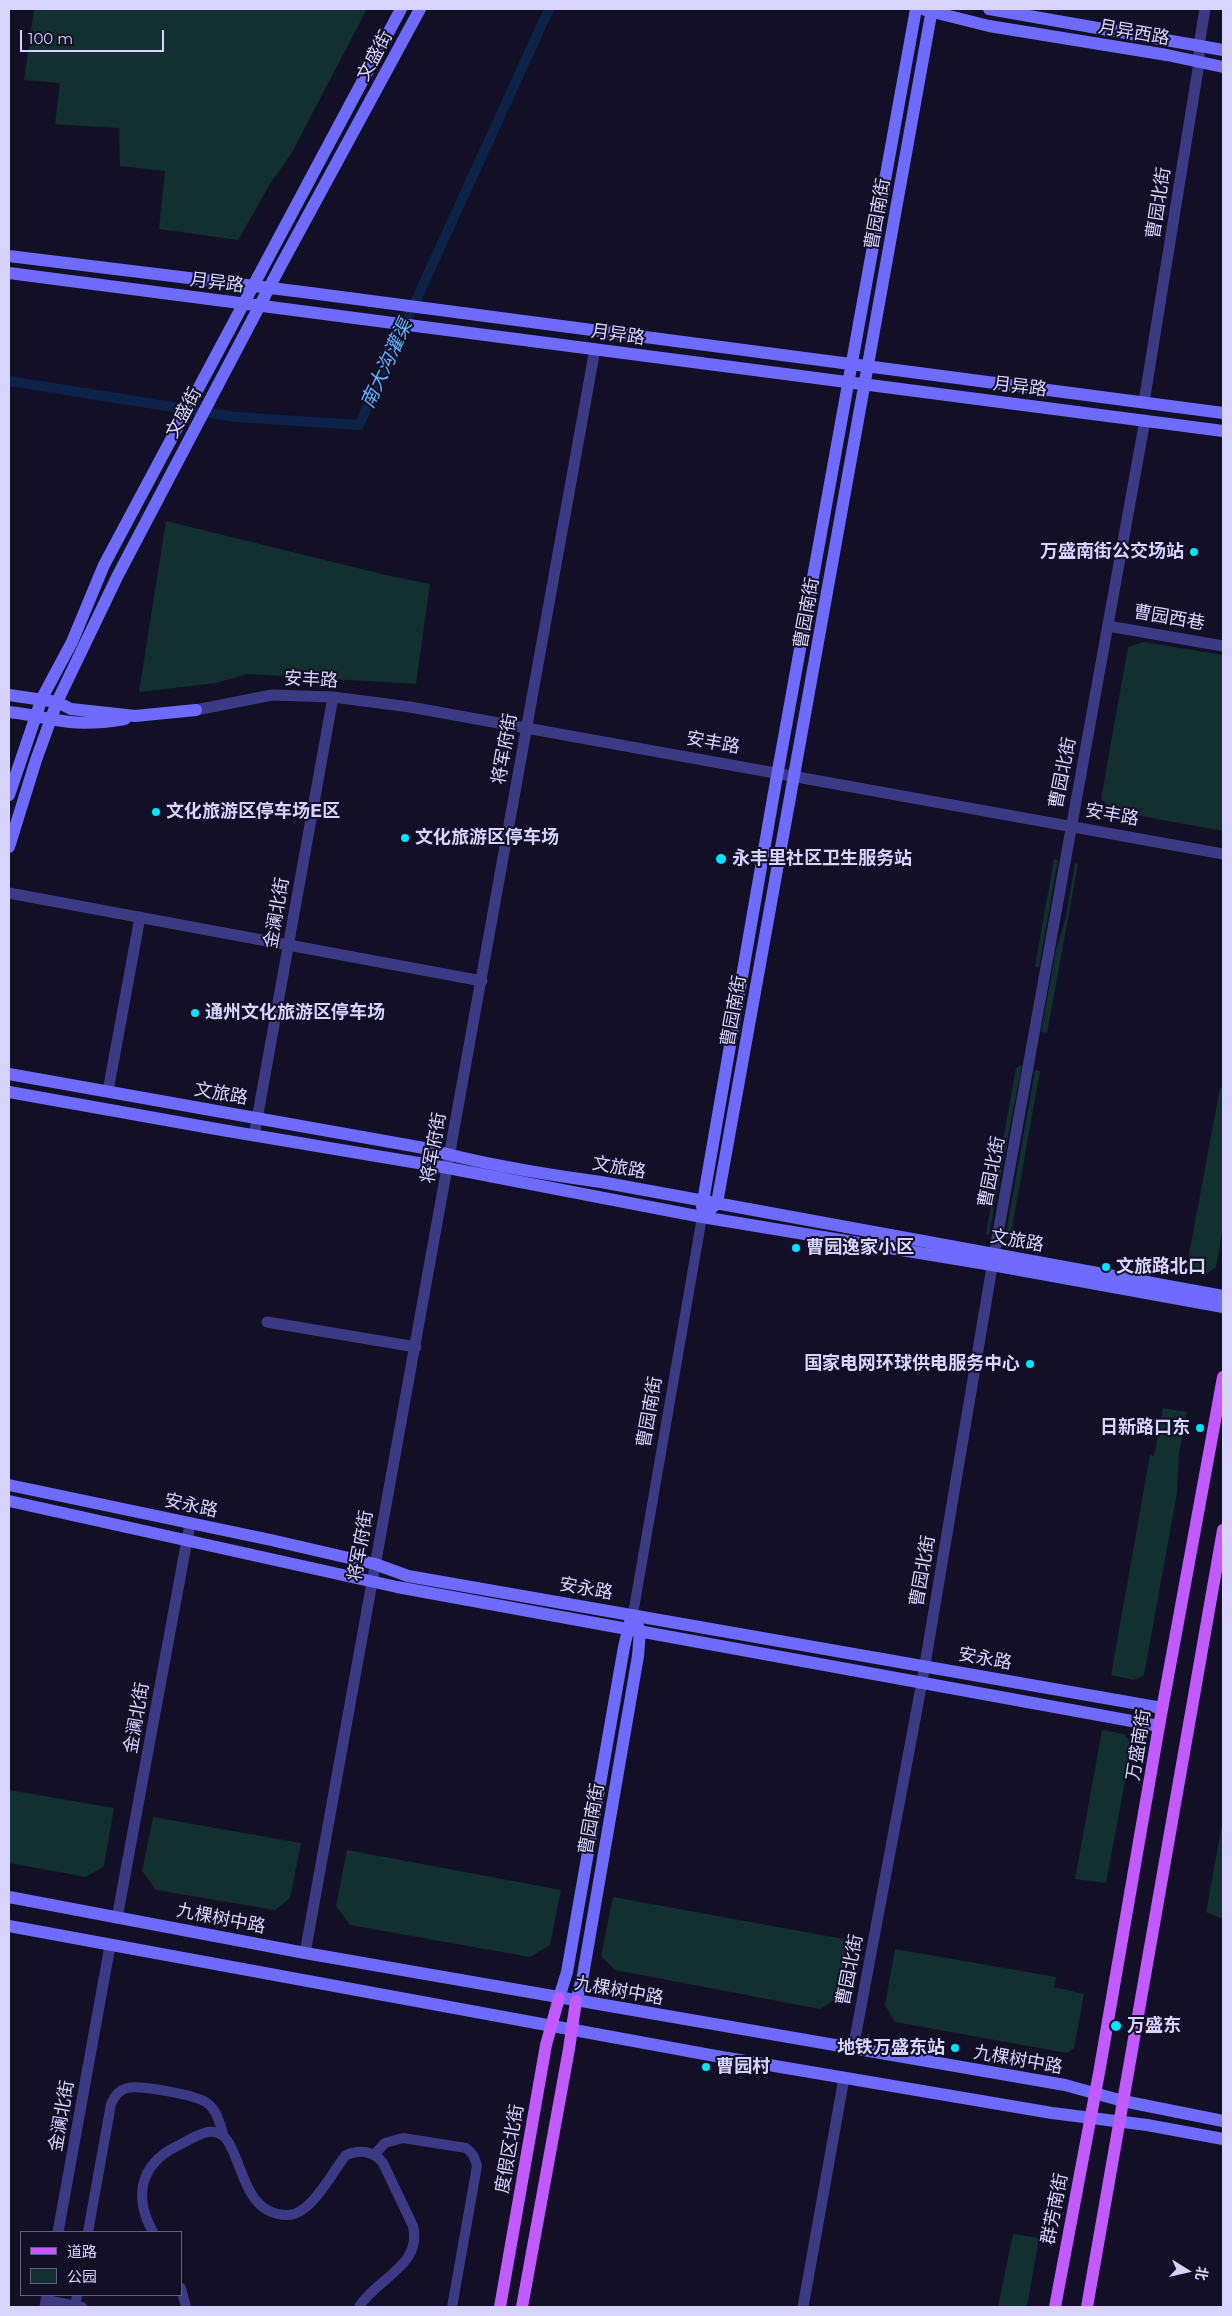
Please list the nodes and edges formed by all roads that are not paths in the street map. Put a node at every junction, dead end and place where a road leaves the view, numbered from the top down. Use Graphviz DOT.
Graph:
graph roads {
  1 [pos="401,9"];
  2 [pos="420,9"];
  3 [pos="916,9"];
  4 [pos="989,9"];
  5 [pos="1205,9"];
  6 [pos="929,10"];
  7 [pos="1199,46"];
  8 [pos="1223,50"];
  9 [pos="1200,63"];
  10 [pos="1223,68"];
  11 [pos="9,256"];
  12 [pos="9,273"];
  13 [pos="253,287"];
  14 [pos="270,288"];
  15 [pos="244,305"];
  16 [pos="261,305"];
  17 [pos="595,349"];
  18 [pos="853,364"];
  19 [pos="869,366"];
  20 [pos="848,383"];
  21 [pos="865,386"];
  22 [pos="1144,402"];
  23 [pos="1223,413"];
  24 [pos="1145,420"];
  25 [pos="1223,431"];
  26 [pos="1108,626"];
  27 [pos="1223,646"];
  28 [pos="9,695"];
  29 [pos="333,697"];
  30 [pos="42,698"];
  31 [pos="57,702"];
  32 [pos="196,710"];
  33 [pos="9,712"];
  34 [pos="36,715"];
  35 [pos="51,718"];
  36 [pos="526,728"];
  37 [pos="778,772"];
  38 [pos="795,775"];
  39 [pos="9,795"];
  40 [pos="1071,826"];
  41 [pos="9,847"];
  42 [pos="1223,854"];
  43 [pos="9,893"];
  44 [pos="140,917"];
  45 [pos="290,944"];
  46 [pos="482,981"];
  47 [pos="9,1074"];
  48 [pos="9,1092"];
  49 [pos="108,1092"];
  50 [pos="258,1119"];
  51 [pos="254,1136"];
  52 [pos="449,1162"];
  53 [pos="702,1200"];
  54 [pos="717,1203"];
  55 [pos="702,1217"];
  56 [pos="993,1260"];
  57 [pos="1223,1296"];
  58 [pos="1223,1307"];
  59 [pos="267,1322"];
  60 [pos="416,1348"];
  61 [pos="1223,1377"];
  62 [pos="9,1484"];
  63 [pos="9,1501"];
  64 [pos="190,1524"];
  65 [pos="1223,1530"];
  66 [pos="187,1540"];
  67 [pos="375,1564"];
  68 [pos="372,1581"];
  69 [pos="633,1614"];
  70 [pos="634,1630"];
  71 [pos="924,1666"];
  72 [pos="922,1682"];
  73 [pos="1162,1708"];
  74 [pos="1159,1726"];
  75 [pos="9,1897"];
  76 [pos="117,1918"];
  77 [pos="9,1926"];
  78 [pos="110,1946"];
  79 [pos="305,1953"];
  80 [pos="559,1998"];
  81 [pos="576,2001"];
  82 [pos="550,2026"];
  83 [pos="572,2031"];
  84 [pos="853,2049"];
  85 [pos="844,2078"];
  86 [pos="1095,2093"];
  87 [pos="1123,2101"];
  88 [pos="1090,2118"];
  89 [pos="1223,2121"];
  90 [pos="1120,2122"];
  91 [pos="224,2137"];
  92 [pos="1223,2138"];
  93 [pos="374,2155"];
  94 [pos="58,2231"];
  95 [pos="88,2231"];
  96 [pos="152,2231"];
  97 [pos="182,2292"];
  98 [pos="46,2301"];
  99 [pos="77,2303"];
  100 [pos="186,2307"];
  101 [pos="359,2307"];
  102 [pos="452,2307"];
  103 [pos="500,2307"];
  104 [pos="522,2307"];
  105 [pos="802,2307"];
  106 [pos="1055,2307"];
  107 [pos="1087,2307"];
  1 -- 13 [label="main road, 文盛街"];
  2 -- 14 [label="main road, 文盛街"];
  3 -- 18 [label="main road, 曹园南街"];
  4 -- 7 [label="main road, 月异西路"];
  5 -- 7 [label="street, 曹园北街"];
  6 -- 9 [label="main road, 月异西路"];
  6 -- 19 [label="main road, 曹园南街"];
  7 -- 8 [label="main road, 月异西路"];
  7 -- 9 [label="street, 曹园北街"];
  9 -- 10 [label="main road, 月异西路"];
  9 -- 22 [label="street, 曹园北街"];
  11 -- 13 [label="main road, 月异路"];
  12 -- 15 [label="main road, 月异路"];
  13 -- 14 [label="main road, 月异路"];
  13 -- 15 [label="main road, 文盛街"];
  14 -- 16 [label="main road, 文盛街"];
  14 -- 18 [label="main road, 月异路"];
  15 -- 16 [label="main road, 月异路"];
  15 -- 30 [label="main road, 文盛街"];
  16 -- 17 [label="main road, 月异路"];
  16 -- 31 [label="main road, 文盛街"];
  17 -- 20 [label="main road, 月异路"];
  17 -- 36 [label="street, 将军府街"];
  18 -- 19 [label="main road, 月异路"];
  18 -- 20 [label="main road, 曹园南街"];
  19 -- 21 [label="main road, 曹园南街"];
  19 -- 22 [label="main road, 月异路"];
  20 -- 21 [label="main road, 月异路"];
  20 -- 37 [label="main road, 曹园南街"];
  21 -- 24 [label="main road, 月异路"];
  21 -- 38 [label="main road, 曹园南街"];
  22 -- 23 [label="main road, 月异路"];
  24 -- 25 [label="main road, 月异路"];
  24 -- 26 [label="street, 曹园北街"];
  26 -- 27 [label="street, 曹园西巷"];
  26 -- 40 [label="street, 曹园北街"];
  28 -- 30 [label="main road, 安丰路"];
  29 -- 32 [label="street, 安丰路"];
  29 -- 36 [label="street, 安丰路"];
  29 -- 45 [label="street, 金澜北街"];
  30 -- 31 [label="main road, 安丰路"];
  30 -- 34 [label="main road, 文盛街"];
  31 -- 32 [label="main road, 安丰路"];
  31 -- 35 [label="main road, 文盛街"];
  32 -- 35 [label="main road, 安丰路"];
  33 -- 34 [label="main road, 安丰路"];
  34 -- 35 [label="main road, 安丰路"];
  34 -- 39 [label="main road, 文盛街"];
  35 -- 41 [label="main road, 文盛街"];
  36 -- 37 [label="street, 安丰路"];
  36 -- 46 [label="street, 将军府街"];
  37 -- 38 [label="street, 安丰路"];
  37 -- 53 [label="main road, 曹园南街"];
  38 -- 40 [label="street, 安丰路"];
  38 -- 54 [label="main road, 曹园南街"];
  40 -- 42 [label="street, 安丰路"];
  40 -- 56 [label="street, 曹园北街"];
  43 -- 44 [label="street"];
  44 -- 45 [label="street"];
  44 -- 49 [label="street"];
  45 -- 46 [label="street"];
  45 -- 50 [label="street, 金澜北街"];
  46 -- 52 [label="street, 将军府街"];
  47 -- 49 [label="main road, 文旅路"];
  48 -- 51 [label="main road, 文旅路"];
  49 -- 50 [label="main road, 文旅路"];
  50 -- 51 [label="street, 金澜北街"];
  50 -- 52 [label="main road, 文旅路"];
  51 -- 52 [label="main road, 文旅路"];
  52 -- 53 [label="main road, 文旅路"];
  52 -- 55 [label="main road, 文旅路"];
  52 -- 60 [label="street, 将军府街"];
  53 -- 54 [label="main road, 文旅路"];
  53 -- 55 [label="main road, 曹园南街"];
  54 -- 55 [label="main road"];
  54 -- 56 [label="main road, 文旅路"];
  55 -- 56 [label="main road, 文旅路"];
  55 -- 69 [label="street, 曹园南街"];
  56 -- 57 [label="main road, 文旅路"];
  56 -- 58 [label="main road, 文旅路"];
  56 -- 71 [label="street, 曹园北街"];
  59 -- 60 [label="street"];
  60 -- 67 [label="street, 将军府街"];
  61 -- 73 [label="main road, 万盛南街"];
  62 -- 64 [label="main road, 安永路"];
  63 -- 66 [label="main road, 安永路"];
  64 -- 66 [label="street, 金澜北街"];
  64 -- 67 [label="main road, 安永路"];
  65 -- 87 [label="main road"];
  66 -- 68 [label="main road, 安永路"];
  66 -- 76 [label="street, 金澜北街"];
  67 -- 68 [label="street, 将军府街"];
  67 -- 69 [label="main road, 安永路"];
  68 -- 70 [label="main road, 安永路"];
  68 -- 79 [label="street, 将军府街"];
  69 -- 70 [label="main road, 曹园南街"];
  69 -- 71 [label="main road, 安永路"];
  70 -- 72 [label="main road, 安永路"];
  70 -- 80 [label="main road, 曹园南街"];
  70 -- 81 [label="main road, 曹园南街"];
  71 -- 72 [label="street, 曹园北街"];
  71 -- 73 [label="main road, 安永路"];
  72 -- 74 [label="main road, 安永路"];
  72 -- 84 [label="street, 曹园北街"];
  73 -- 74 [label="main road, 万盛南街"];
  74 -- 86 [label="main road, 万盛南街"];
  75 -- 76 [label="main road, 九棵树中路"];
  76 -- 79 [label="main road, 九棵树中路"];
  77 -- 78 [label="main road"];
  78 -- 82 [label="main road"];
  78 -- 94 [label="street, 金澜北街"];
  79 -- 80 [label="main road, 九棵树中路"];
  80 -- 81 [label="main road, 九棵树中路"];
  80 -- 82 [label="main road, 度假区北街"];
  81 -- 83 [label="main road"];
  81 -- 84 [label="main road, 九棵树中路"];
  82 -- 83 [label="main road"];
  82 -- 103 [label="main road, 度假区北街"];
  83 -- 85 [label="main road"];
  83 -- 104 [label="main road"];
  84 -- 86 [label="main road, 九棵树中路"];
  85 -- 88 [label="main road"];
  85 -- 105 [label="street"];
  86 -- 87 [label="main road, 九棵树中路"];
  86 -- 88 [label="main road, 万盛南街"];
  87 -- 89 [label="main road, 九棵树中路"];
  87 -- 90 [label="main road"];
  88 -- 90 [label="main road"];
  88 -- 106 [label="main road, 群芳南街"];
  90 -- 92 [label="main road"];
  90 -- 107 [label="main road"];
  91 -- 93 [label="street"];
  91 -- 95 [label="street"];
  91 -- 96 [label="street"];
  93 -- 101 [label="street"];
  93 -- 102 [label="street"];
  97 -- 100 [label="street"];
  98 -- 99 [label="street"];
}
